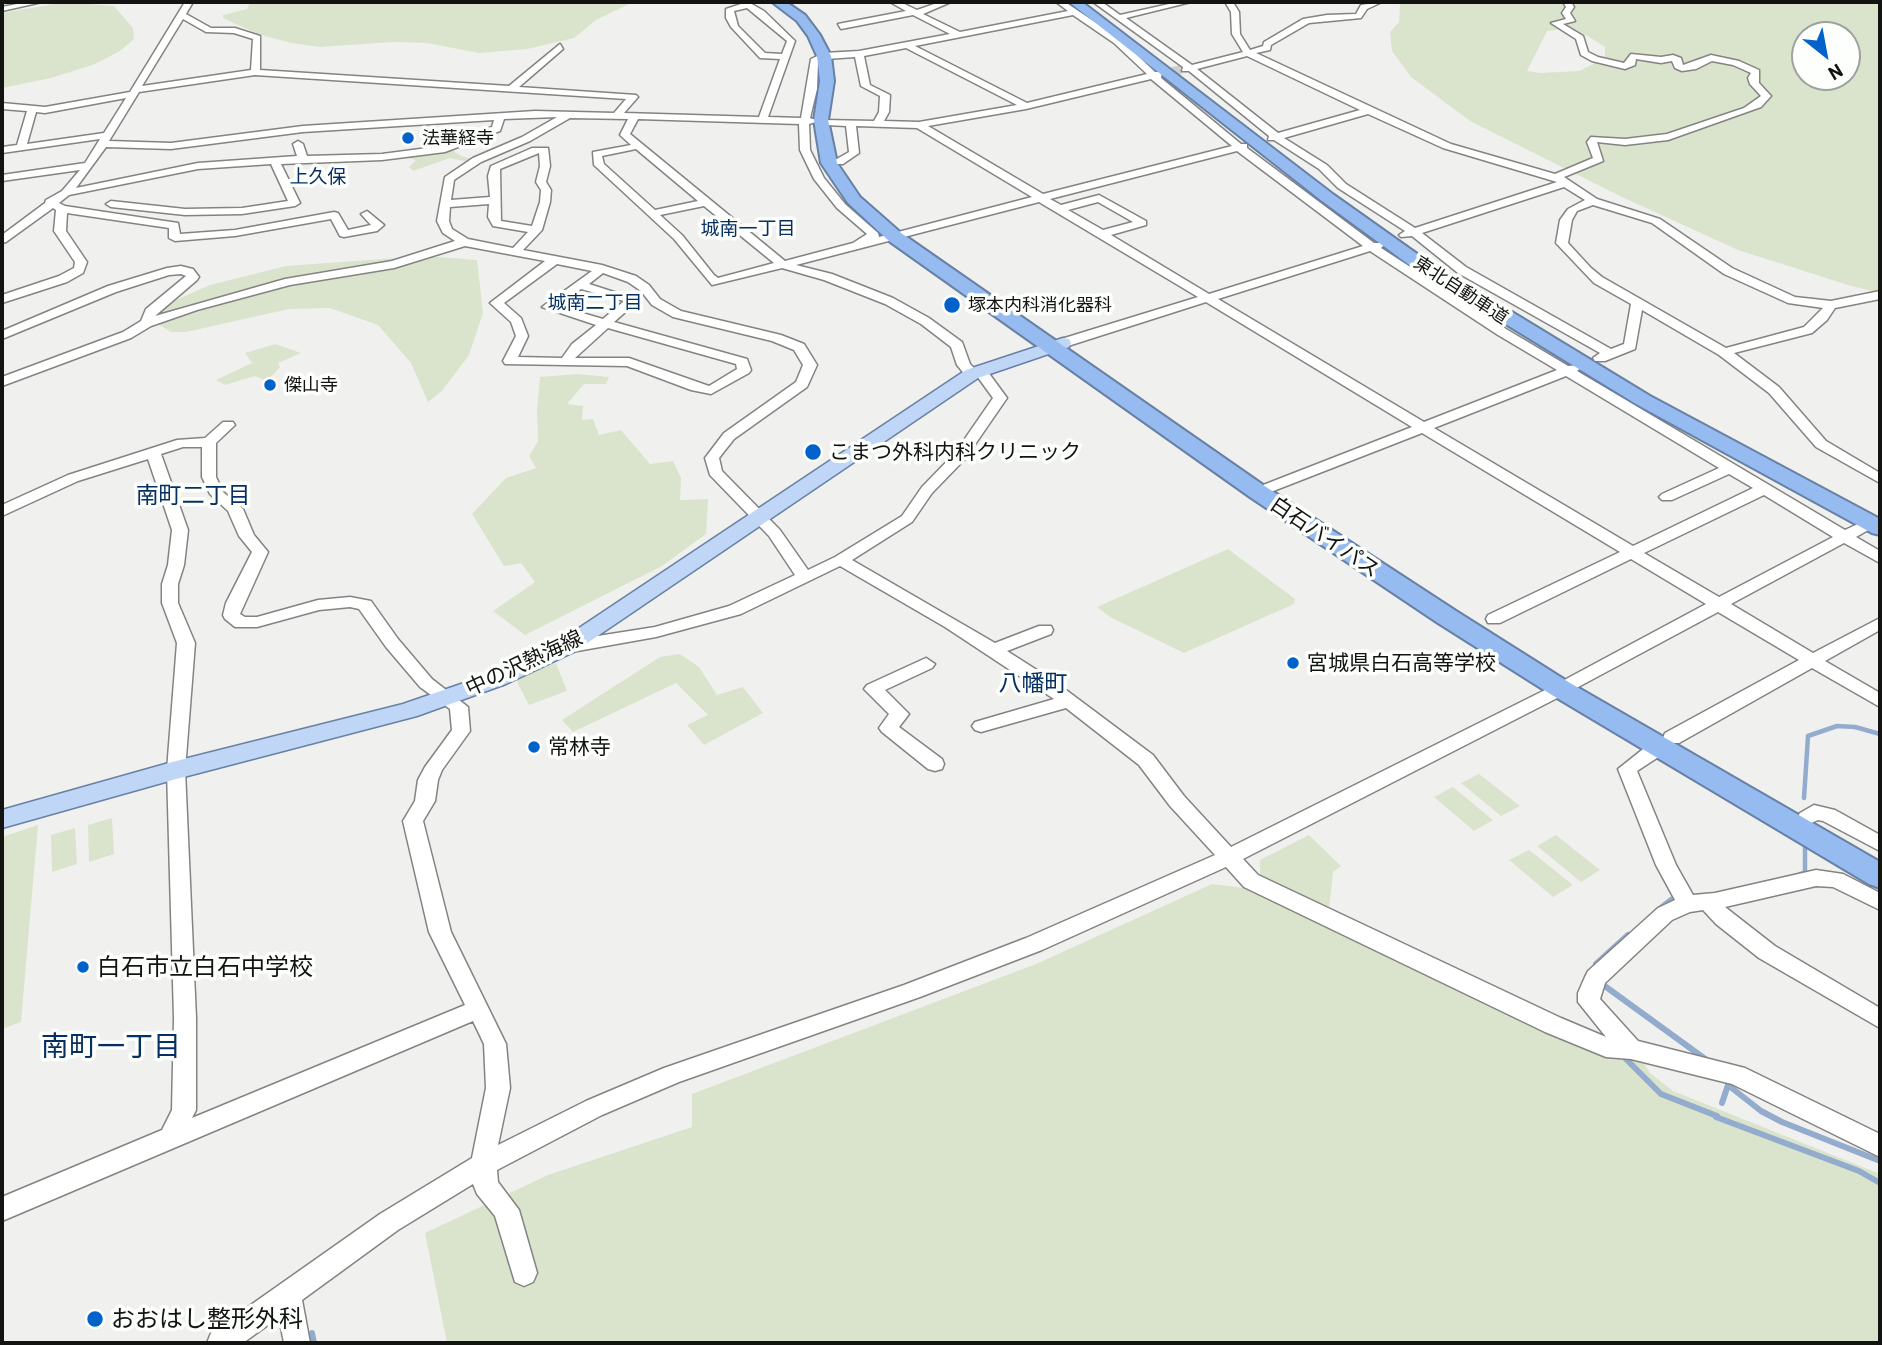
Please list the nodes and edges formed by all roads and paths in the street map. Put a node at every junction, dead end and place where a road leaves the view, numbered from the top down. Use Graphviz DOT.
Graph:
graph roads {
  1 [pos="38,2"];
  2 [pos="189,2"];
  3 [pos="778,2"];
  4 [pos="894,2"];
  5 [pos="947,2"];
  6 [pos="1060,2"];
  7 [pos="1097,2"];
  8 [pos="1187,2"];
  9 [pos="1229,2"];
  10 [pos="1378,2"];
  11 [pos="1567,2"];
  12 [pos="746,4"];
  13 [pos="1080,5"];
  14 [pos="2,9"];
  15 [pos="915,13"];
  16 [pos="181,15"];
  17 [pos="1121,17"];
  18 [pos="841,26"];
  19 [pos="959,35"];
  20 [pos="907,46"];
  21 [pos="560,47"];
  22 [pos="1248,53"];
  23 [pos="859,54"];
  24 [pos="824,56"];
  25 [pos="786,57"];
  26 [pos="1188,68"];
  27 [pos="255,72"];
  28 [pos="1156,75"];
  29 [pos="512,88"];
  30 [pos="134,92"];
  31 [pos="2,106"];
  32 [pos="1026,106"];
  33 [pos="32,109"];
  34 [pos="1369,111"];
  35 [pos="570,114"];
  36 [pos="617,116"];
  37 [pos="634,117"];
  38 [pos="499,118"];
  39 [pos="763,118"];
  40 [pos="809,121"];
  41 [pos="851,123"];
  42 [pos="877,124"];
  43 [pos="919,125"];
  44 [pos="826,130"];
  45 [pos="1274,137"];
  46 [pos="107,139"];
  47 [pos="298,144"];
  48 [pos="639,146"];
  49 [pos="1241,146"];
  50 [pos="21,148"];
  51 [pos="2,150"];
  52 [pos="303,159"];
  53 [pos="274,160"];
  54 [pos="839,162"];
  55 [pos="89,166"];
  56 [pos="2,178"];
  57 [pos="1560,180"];
  58 [pos="66,193"];
  59 [pos="1042,198"];
  60 [pos="494,200"];
  61 [pos="1592,201"];
  62 [pos="50,202"];
  63 [pos="708,202"];
  64 [pos="111,204"];
  65 [pos="446,204"];
  66 [pos="62,209"];
  67 [pos="1059,209"];
  68 [pos="367,214"];
  69 [pos="650,214"];
  70 [pos="536,230"];
  71 [pos="1101,234"];
  72 [pos="1409,234"];
  73 [pos="901,236"];
  74 [pos="2,240"];
  75 [pos="464,242"];
  76 [pos="1376,245"];
  77 [pos="852,248"];
  78 [pos="517,250"];
  79 [pos="555,260"];
  80 [pos="783,264"];
  81 [pos="602,269"];
  82 [pos="580,285"];
  83 [pos="1880,295"];
  84 [pos="1208,298"];
  85 [pos="2,299"];
  86 [pos="1637,302"];
  87 [pos="1831,305"];
  88 [pos="146,323"];
  89 [pos="606,323"];
  90 [pos="2,335"];
  91 [pos="1057,345"];
  92 [pos="1724,352"];
  93 [pos="565,362"];
  94 [pos="1573,368"];
  95 [pos="976,373"];
  96 [pos="2,382"];
  97 [pos="228,425"];
  98 [pos="1424,427"];
  99 [pos="209,442"];
  100 [pos="153,453"];
  101 [pos="1730,468"];
  102 [pos="1880,479"];
  103 [pos="1265,489"];
  104 [pos="1764,489"];
  105 [pos="1667,497"];
  106 [pos="2,511"];
  107 [pos="1880,514"];
  108 [pos="760,518"];
  109 [pos="1873,527"];
  110 [pos="1843,537"];
  111 [pos="1631,552"];
  112 [pos="1880,558"];
  113 [pos="841,560"];
  114 [pos="804,576"];
  115 [pos="1721,604"];
  116 [pos="1494,619"];
  117 [pos="1880,623"];
  118 [pos="1045,630"];
  119 [pos="566,648"];
  120 [pos="993,650"];
  121 [pos="1814,661"];
  122 [pos="926,664"];
  123 [pos="1569,685"];
  124 [pos="447,698"];
  125 [pos="1067,701"];
  126 [pos="1880,701"];
  127 [pos="981,726"];
  128 [pos="1666,743"];
  129 [pos="935,764"];
  130 [pos="176,770"];
  131 [pos="1807,818"];
  132 [pos="2,820"];
  133 [pos="1880,844"];
  134 [pos="1834,849"];
  135 [pos="1227,858"];
  136 [pos="1880,859"];
  137 [pos="1880,876"];
  138 [pos="1836,880"];
  139 [pos="1690,900"];
  140 [pos="1880,902"];
  141 [pos="478,1009"];
  142 [pos="1880,1019"];
  143 [pos="1621,1048"];
  144 [pos="171,1138"];
  145 [pos="1880,1146"];
  146 [pos="484,1164"];
  147 [pos="2,1209"];
  148 [pos="524,1273"];
  149 [pos="288,1294"];
  150 [pos="221,1343"];
  151 [pos="297,1343"];
  1 -- 14 [label="street"];
  2 -- 16 [label="street"];
  3 -- 24 [label="highway, 白石バイパス"];
  4 -- 15 [label="street"];
  5 -- 15 [label="street"];
  6 -- 13 [label="street"];
  7 -- 17 [label="street"];
  8 -- 17 [label="street"];
  9 -- 22 [label="street"];
  10 -- 22 [label="street"];
  11 -- 57 [label="street"];
  12 -- 25 [label="street"];
  12 -- 25 [label="street"];
  13 -- 19 [label="street"];
  13 -- 28 [label="street"];
  13 -- 107 [label="highway, 東北自動車道"];
  13 -- 109 [label="highway, 東北自動車道"];
  15 -- 18 [label="street"];
  15 -- 19 [label="street"];
  16 -- 27 [label="street"];
  16 -- 30 [label="street"];
  17 -- 26 [label="street"];
  19 -- 20 [label="street"];
  20 -- 23 [label="street"];
  20 -- 32 [label="street"];
  21 -- 29 [label="street"];
  22 -- 26 [label="street"];
  22 -- 34 [label="street"];
  23 -- 24 [label="street"];
  23 -- 42 [label="street"];
  24 -- 40 [label="street"];
  24 -- 44 [label="highway, 白石バイパス"];
  25 -- 39 [label="street"];
  26 -- 45 [label="street"];
  27 -- 29 [label="street"];
  27 -- 30 [label="street"];
  28 -- 32 [label="street"];
  28 -- 49 [label="street"];
  29 -- 36 [label="street"];
  30 -- 33 [label="street"];
  30 -- 46 [label="street"];
  31 -- 33 [label="street"];
  32 -- 43 [label="street"];
  33 -- 50 [label="street"];
  34 -- 45 [label="street"];
  34 -- 57 [label="street"];
  35 -- 36 [label="street"];
  35 -- 38 [label="street"];
  35 -- 65 [label="street"];
  36 -- 37 [label="street"];
  37 -- 39 [label="street"];
  37 -- 48 [label="street"];
  38 -- 46 [label="street"];
  38 -- 52 [label="street"];
  39 -- 40 [label="street"];
  40 -- 77 [label="street"];
  41 -- 42 [label="street"];
  41 -- 44 [label="street"];
  41 -- 54 [label="street"];
  42 -- 43 [label="street"];
  43 -- 59 [label="street"];
  44 -- 54 [label="highway, 白石バイパス"];
  44 -- 73 [label="highway, 白石バイパス"];
  45 -- 72 [label="street"];
  46 -- 50 [label="street"];
  46 -- 55 [label="street"];
  47 -- 52 [label="street"];
  48 -- 63 [label="street"];
  48 -- 69 [label="street"];
  49 -- 59 [label="street"];
  49 -- 76 [label="street"];
  50 -- 51 [label="street"];
  52 -- 53 [label="street"];
  53 -- 58 [label="street"];
  53 -- 64 [label="street"];
  54 -- 73 [label="highway, 白石バイパス"];
  55 -- 56 [label="street"];
  55 -- 58 [label="street"];
  57 -- 61 [label="street"];
  57 -- 72 [label="street"];
  58 -- 62 [label="street"];
  59 -- 67 [label="street"];
  59 -- 73 [label="street"];
  60 -- 65 [label="street"];
  60 -- 70 [label="street"];
  60 -- 70 [label="street"];
  61 -- 86 [label="street"];
  61 -- 87 [label="street"];
  62 -- 66 [label="street"];
  62 -- 74 [label="street"];
  63 -- 69 [label="street"];
  63 -- 80 [label="street"];
  65 -- 75 [label="street"];
  66 -- 68 [label="street"];
  66 -- 85 [label="street"];
  67 -- 71 [label="street"];
  67 -- 71 [label="street"];
  69 -- 80 [label="street"];
  70 -- 78 [label="street"];
  71 -- 84 [label="street"];
  72 -- 86 [label="street"];
  73 -- 77 [label="street"];
  73 -- 91 [label="highway, 白石バイパス"];
  75 -- 78 [label="street"];
  75 -- 88 [label="street"];
  76 -- 84 [label="street"];
  76 -- 94 [label="street"];
  77 -- 80 [label="street"];
  78 -- 79 [label="street"];
  79 -- 81 [label="street"];
  79 -- 93 [label="street"];
  80 -- 95 [label="street"];
  81 -- 82 [label="street"];
  81 -- 108 [label="street"];
  82 -- 89 [label="street"];
  82 -- 89 [label="street"];
  83 -- 87 [label="street"];
  84 -- 91 [label="street"];
  84 -- 98 [label="street"];
  86 -- 92 [label="street"];
  87 -- 92 [label="street"];
  88 -- 90 [label="street"];
  88 -- 96 [label="street"];
  89 -- 93 [label="street"];
  89 -- 93 [label="street"];
  91 -- 95 [label="main road, 中の沢熱海線"];
  91 -- 103 [label="highway, 白石バイパス"];
  92 -- 102 [label="street"];
  94 -- 98 [label="street"];
  94 -- 101 [label="street"];
  95 -- 108 [label="main road, 中の沢熱海線"];
  95 -- 113 [label="street"];
  97 -- 99 [label="street"];
  98 -- 103 [label="street"];
  98 -- 111 [label="street"];
  99 -- 100 [label="street"];
  99 -- 124 [label="street"];
  100 -- 106 [label="street"];
  100 -- 130 [label="street"];
  101 -- 104 [label="street"];
  101 -- 105 [label="street"];
  103 -- 123 [label="highway, 白石バイパス"];
  104 -- 110 [label="street"];
  104 -- 111 [label="street"];
  108 -- 114 [label="street"];
  108 -- 119 [label="main road, 中の沢熱海線"];
  109 -- 110 [label="street"];
  110 -- 112 [label="street"];
  110 -- 115 [label="street"];
  111 -- 115 [label="street"];
  111 -- 116 [label="street"];
  113 -- 114 [label="street"];
  113 -- 120 [label="street"];
  114 -- 119 [label="street"];
  115 -- 121 [label="street"];
  115 -- 123 [label="street"];
  117 -- 121 [label="street"];
  118 -- 120 [label="street"];
  119 -- 124 [label="main road, 中の沢熱海線"];
  120 -- 125 [label="street"];
  121 -- 126 [label="street"];
  121 -- 128 [label="street"];
  122 -- 129 [label="street"];
  123 -- 128 [label="highway, 白石バイパス"];
  123 -- 135 [label="street"];
  124 -- 130 [label="main road, 中の沢熱海線"];
  124 -- 141 [label="street"];
  125 -- 127 [label="street"];
  125 -- 135 [label="street"];
  128 -- 131 [label="highway, 白石バイパス"];
  128 -- 134 [label="highway, 白石バイパス"];
  128 -- 139 [label="street"];
  130 -- 132 [label="main road, 中の沢熱海線"];
  130 -- 144 [label="street"];
  131 -- 133 [label="street"];
  131 -- 136 [label="highway, 白石バイパス"];
  134 -- 137 [label="highway, 白石バイパス"];
  134 -- 138 [label="street"];
  135 -- 143 [label="street"];
  135 -- 146 [label="street"];
  138 -- 139 [label="street"];
  138 -- 140 [label="street"];
  139 -- 142 [label="street"];
  139 -- 143 [label="street"];
  141 -- 144 [label="street"];
  141 -- 146 [label="street"];
  143 -- 145 [label="street"];
  144 -- 147 [label="street"];
  146 -- 148 [label="street"];
  146 -- 149 [label="street"];
  149 -- 150 [label="street"];
  149 -- 151 [label="street"];
}
